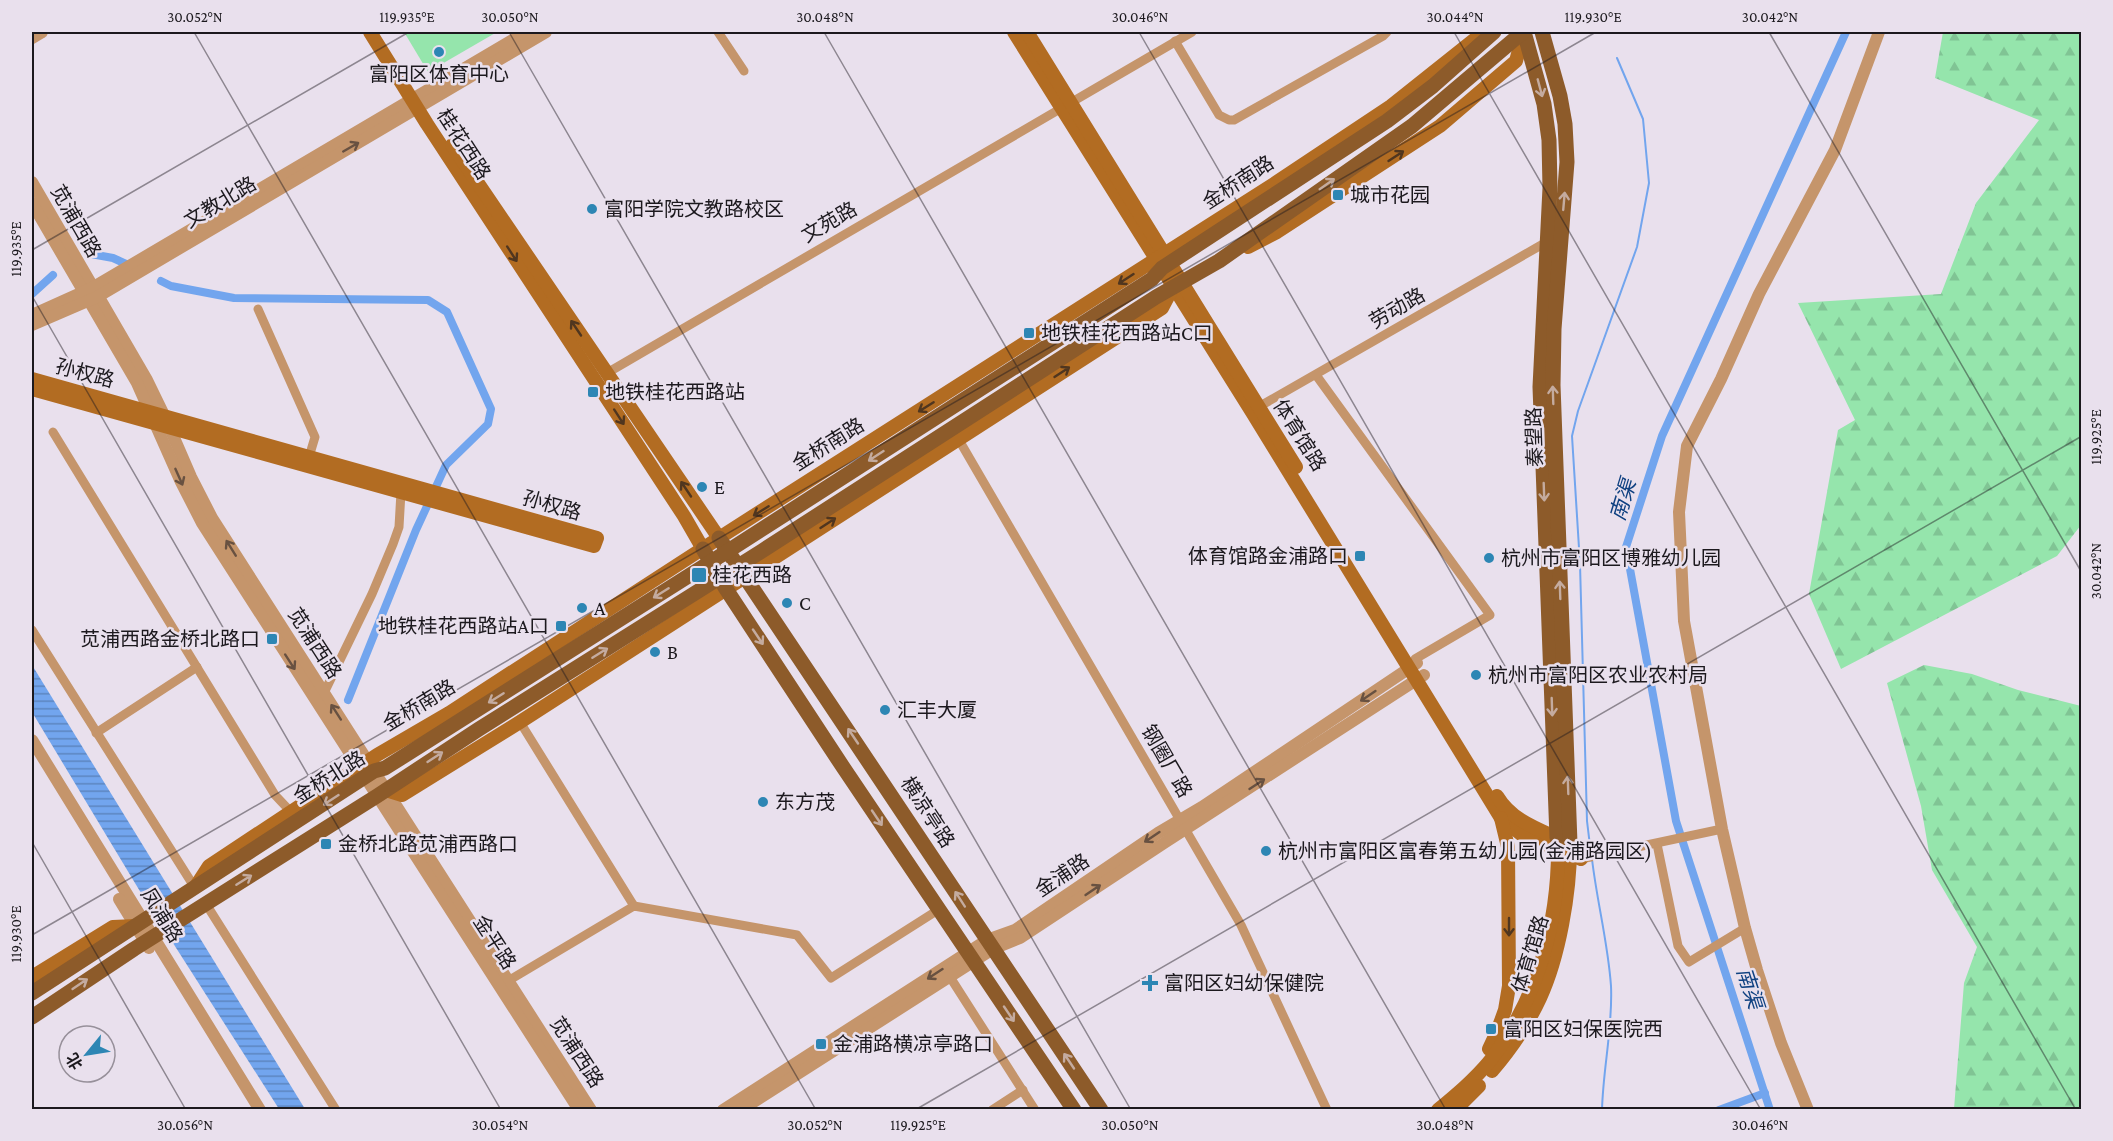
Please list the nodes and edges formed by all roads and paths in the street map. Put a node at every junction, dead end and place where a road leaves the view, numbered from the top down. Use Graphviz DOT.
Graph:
graph roads {
  1 [pos="42,32"];
  2 [pos="370,32"];
  3 [pos="381,32"];
  4 [pos="526,32"];
  5 [pos="546,32"];
  6 [pos="718,32"];
  7 [pos="1014,32"];
  8 [pos="1027,32"];
  9 [pos="1192,32"];
  10 [pos="1387,32"];
  11 [pos="1484,32"];
  12 [pos="1494,32"];
  13 [pos="1524,32"];
  14 [pos="1542,32"];
  15 [pos="1879,32"];
  16 [pos="32,38"];
  17 [pos="1175,41"];
  18 [pos="744,71"];
  19 [pos="418,102"];
  20 [pos="1065,104"];
  21 [pos="32,182"];
  22 [pos="32,203"];
  23 [pos="1554,238"];
  24 [pos="1163,261"];
  25 [pos="1178,284"];
  26 [pos="90,295"];
  27 [pos="258,309"];
  28 [pos="32,315"];
  29 [pos="32,325"];
  30 [pos="607,373"];
  31 [pos="1316,375"];
  32 [pos="32,379"];
  33 [pos="1028,380"];
  34 [pos="32,389"];
  35 [pos="953,390"];
  36 [pos="978,390"];
  37 [pos="1016,402"];
  38 [pos="1256,409"];
  39 [pos="161,420"];
  40 [pos="53,432"];
  41 [pos="959,440"];
  42 [pos="309,458"];
  43 [pos="409,491"];
  44 [pos="441,499"];
  45 [pos="719,538"];
  46 [pos="728,551"];
  47 [pos="706,555"];
  48 [pos="742,571"];
  49 [pos="722,583"];
  50 [pos="32,630"];
  51 [pos="197,667"];
  52 [pos="1416,669"];
  53 [pos="324,693"];
  54 [pos="475,711"];
  55 [pos="449,713"];
  56 [pos="520,722"];
  57 [pos="96,734"];
  58 [pos="32,740"];
  59 [pos="32,754"];
  60 [pos="366,769"];
  61 [pos="381,793"];
  62 [pos="291,812"];
  63 [pos="1502,812"];
  64 [pos="1183,825"];
  65 [pos="1722,829"];
  66 [pos="1661,843"];
  67 [pos="1570,851"];
  68 [pos="189,892"];
  69 [pos="634,906"];
  70 [pos="200,908"];
  71 [pos="938,910"];
  72 [pos="143,921"];
  73 [pos="1739,931"];
  74 [pos="153,937"];
  75 [pos="990,944"];
  76 [pos="970,957"];
  77 [pos="32,977"];
  78 [pos="950,977"];
  79 [pos="508,981"];
  80 [pos="32,993"];
  81 [pos="33,1017"];
  82 [pos="1466,1086"];
  83 [pos="1023,1090"];
  84 [pos="251,1110"];
  85 [pos="260,1110"];
  86 [pos="336,1110"];
  87 [pos="579,1110"];
  88 [pos="591,1110"];
  89 [pos="723,1110"];
  90 [pos="741,1110"];
  91 [pos="992,1110"];
  92 [pos="1035,1110"];
  93 [pos="1074,1110"];
  94 [pos="1101,1110"];
  95 [pos="1327,1110"];
  96 [pos="1438,1110"];
  97 [pos="1455,1110"];
  98 [pos="1808,1110"];
  1 -- 16 [label="street"];
  2 -- 19 [label="main road, 桂花西路"];
  3 -- 19 [label="main road, 桂花西路"];
  4 -- 19 [label="street"];
  5 -- 19 [label="street"];
  6 -- 18 [label="street"];
  7 -- 20 [label="main road, 体育馆路"];
  8 -- 20 [label="main road, 体育馆路"];
  9 -- 17 [label="street, 文苑路"];
  10 -- 17 [label="street"];
  11 -- 24 [label="main road, 金桥南路"];
  12 -- 24 [label="main road, 金桥南路"];
  13 -- 23 [label="main road, 秦望路, one-way"];
  25 -- 13 [label="main road, one-way"];
  23 -- 14 [label="main road, 秦望路, one-way"];
  15 -- 65 [label="street"];
  17 -- 20 [label="street, 文苑路"];
  19 -- 26 [label="street, 文教北路"];
  30 -- 19 [label="main road, 桂花西路, one-way"];
  19 -- 47 [label="main road, 桂花西路, one-way"];
  20 -- 24 [label="main road, 体育馆路"];
  20 -- 30 [label="street, 文苑路"];
  21 -- 26 [label="street, 苋浦西路"];
  22 -- 26 [label="street, 苋浦西路"];
  23 -- 31 [label="street, 劳动路"];
  23 -- 67 [label="main road, 秦望路"];
  24 -- 25 [label="main road, 体育馆路"];
  24 -- 35 [label="main road, 金桥南路, one-way"];
  24 -- 36 [label="main road, 金桥南路"];
  25 -- 33 [label="main road"];
  37 -- 25 [label="main road, one-way"];
  25 -- 38 [label="main road, 体育馆路"];
  26 -- 28 [label="street, 文教北路"];
  26 -- 29 [label="street, 文教北路"];
  26 -- 39 [label="street, 苋浦西路"];
  27 -- 42 [label="street"];
  45 -- 30 [label="main road, 桂花西路, one-way"];
  31 -- 38 [label="street, 劳动路"];
  31 -- 52 [label="street"];
  32 -- 39 [label="main road, 孙权路"];
  33 -- 37 [label="main road"];
  33 -- 48 [label="main road"];
  34 -- 39 [label="main road, 孙权路"];
  35 -- 36 [label="main road"];
  35 -- 45 [label="main road, 金桥南路, one-way"];
  36 -- 46 [label="main road, 金桥南路, one-way"];
  37 -- 41 [label="main road"];
  38 -- 52 [label="main road, 体育馆路"];
  39 -- 42 [label="main road, 孙权路"];
  39 -- 43 [label="main road, 孙权路"];
  53 -- 39 [label="street, 苋浦西路, one-way"];
  39 -- 60 [label="street, 苋浦西路, one-way"];
  40 -- 51 [label="street"];
  48 -- 41 [label="main road, one-way"];
  41 -- 64 [label="street, 钢圈厂路"];
  42 -- 43 [label="main road, 孙权路"];
  43 -- 44 [label="main road, 孙权路"];
  43 -- 53 [label="street"];
  44 -- 44 [label="main road, 孙权路"];
  45 -- 46 [label="main road, 横凉亭路"];
  45 -- 47 [label="main road, 金桥南路"];
  46 -- 47 [label="main road, 金桥北路"];
  46 -- 48 [label="main road, 横凉亭路"];
  47 -- 49 [label="main road"];
  47 -- 54 [label="main road, 金桥北路, one-way"];
  47 -- 55 [label="main road, 金桥南路"];
  48 -- 49 [label="main road, 金桥北路"];
  75 -- 48 [label="main road, 横凉亭路, one-way"];
  49 -- 56 [label="main road, 金桥北路"];
  61 -- 49 [label="main road, 金桥北路, one-way"];
  49 -- 71 [label="main road, one-way"];
  50 -- 57 [label="street"];
  51 -- 57 [label="street"];
  51 -- 62 [label="street"];
  52 -- 63 [label="main road, 体育馆路"];
  52 -- 64 [label="street, 金浦路"];
  60 -- 53 [label="street, 苋浦西路, one-way"];
  54 -- 55 [label="main road"];
  54 -- 60 [label="main road, 金桥北路"];
  55 -- 60 [label="main road, 金桥南路"];
  56 -- 61 [label="main road, 金桥北路"];
  56 -- 69 [label="street"];
  57 -- 68 [label="street"];
  58 -- 72 [label="street, 凤浦路"];
  59 -- 72 [label="street, 凤浦路"];
  60 -- 61 [label="street, 苋浦西路"];
  60 -- 62 [label="main road, 金桥南路"];
  60 -- 68 [label="main road, 金桥北路, one-way"];
  70 -- 61 [label="main road, 金桥北路, one-way"];
  61 -- 79 [label="street, 苋浦西路"];
  61 -- 87 [label="street, 金平路"];
  62 -- 68 [label="main road, 金桥南路"];
  63 -- 67 [label="main road, 体育馆路"];
  63 -- 82 [label="main road, 体育馆路, one-way"];
  64 -- 75 [label="street, 金浦路"];
  64 -- 95 [label="street, 钢圈厂路"];
  65 -- 66 [label="street"];
  65 -- 73 [label="street"];
  66 -- 67 [label="street"];
  66 -- 73 [label="street"];
  67 -- 82 [label="main road, 体育馆路"];
  67 -- 97 [label="main road, 体育馆路"];
  68 -- 72 [label="main road, 金桥北路"];
  69 -- 71 [label="street"];
  69 -- 79 [label="street"];
  70 -- 74 [label="main road, 金桥北路"];
  70 -- 86 [label="street"];
  71 -- 76 [label="main road"];
  72 -- 74 [label="street, 凤浦路"];
  72 -- 77 [label="main road, 金桥北路"];
  72 -- 80 [label="main road, 金桥北路"];
  73 -- 98 [label="street"];
  81 -- 74 [label="main road, 金桥北路, one-way"];
  74 -- 84 [label="street, 凤浦路"];
  74 -- 85 [label="street, 凤浦路"];
  75 -- 76 [label="street, 金浦路"];
  94 -- 75 [label="main road, 横凉亭路, one-way"];
  76 -- 78 [label="street, 金浦路"];
  76 -- 89 [label="street, 金浦路, one-way"];
  76 -- 93 [label="main road, one-way"];
  78 -- 83 [label="street"];
  78 -- 90 [label="street, 金浦路"];
  79 -- 88 [label="street, 苋浦西路"];
  82 -- 96 [label="main road, 体育馆路"];
  83 -- 91 [label="street"];
  83 -- 92 [label="street"];
}
